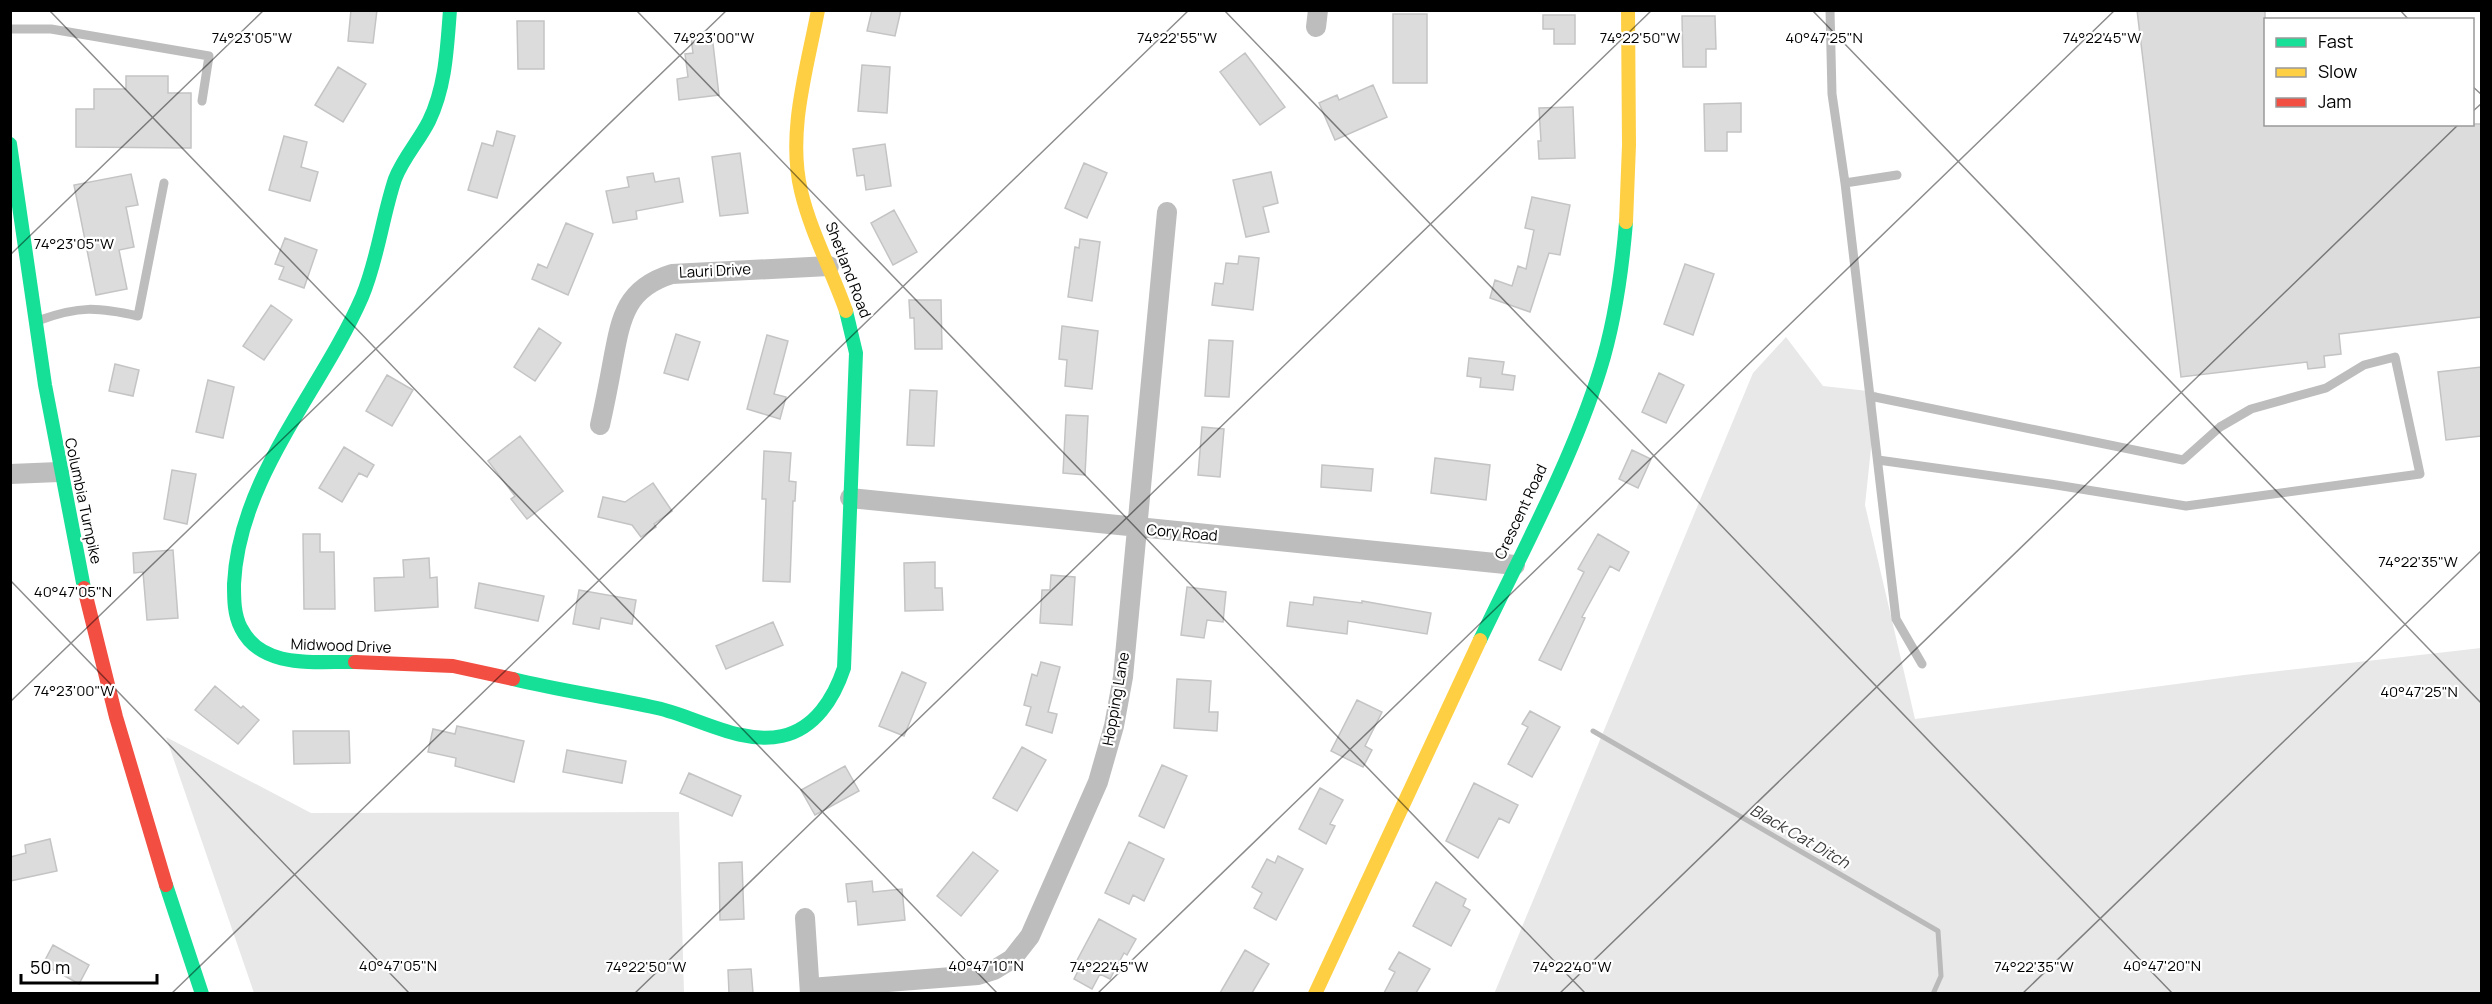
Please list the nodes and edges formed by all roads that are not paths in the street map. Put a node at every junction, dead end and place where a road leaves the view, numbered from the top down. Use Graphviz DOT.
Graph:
graph roads {
  1 [pos="450,10"];
  2 [pos="818,10"];
  3 [pos="1628,10"];
  4 [pos="1830,10"];
  5 [pos="10,29"];
  6 [pos="202,102"];
  7 [pos="10,144"];
  8 [pos="1897,175"];
  9 [pos="164,183"];
  10 [pos="1845,183"];
  11 [pos="1167,212"];
  12 [pos="829,266"];
  13 [pos="35,322"];
  14 [pos="1870,396"];
  15 [pos="600,425"];
  16 [pos="1878,460"];
  17 [pos="59,472"];
  18 [pos="10,474"];
  19 [pos="850,498"];
  20 [pos="1137,529"];
  21 [pos="1515,565"];
  22 [pos="846,616"];
  23 [pos="1922,664"];
  24 [pos="805,918"];
  25 [pos="810,991"];
  26 [pos="202,993"];
  27 [pos="1315,993"];
  1 -- 22 [label="street, Midwood Drive"];
  2 -- 12 [label="street, Shetland Road"];
  3 -- 21 [label="street, Crescent Road"];
  4 -- 10 [label="lane"];
  5 -- 6 [label="lane"];
  7 -- 13 [label="street, Columbia Turnpike"];
  8 -- 10 [label="lane"];
  9 -- 13 [label="lane"];
  10 -- 14 [label="lane"];
  11 -- 20 [label="street, Hopping Lane"];
  12 -- 15 [label="street, Lauri Drive"];
  12 -- 19 [label="street, Shetland Road"];
  13 -- 17 [label="street, Columbia Turnpike"];
  14 -- 16 [label="lane"];
  14 -- 16 [label="lane"];
  16 -- 23 [label="lane"];
  17 -- 18 [label="street"];
  17 -- 26 [label="street, Columbia Turnpike"];
  19 -- 20 [label="street, Cory Road"];
  19 -- 22 [label="street, Shetland Road"];
  20 -- 21 [label="street, Cory Road"];
  20 -- 25 [label="street, Hopping Lane"];
  21 -- 27 [label="street, Crescent Road"];
  24 -- 25 [label="street"];
}
